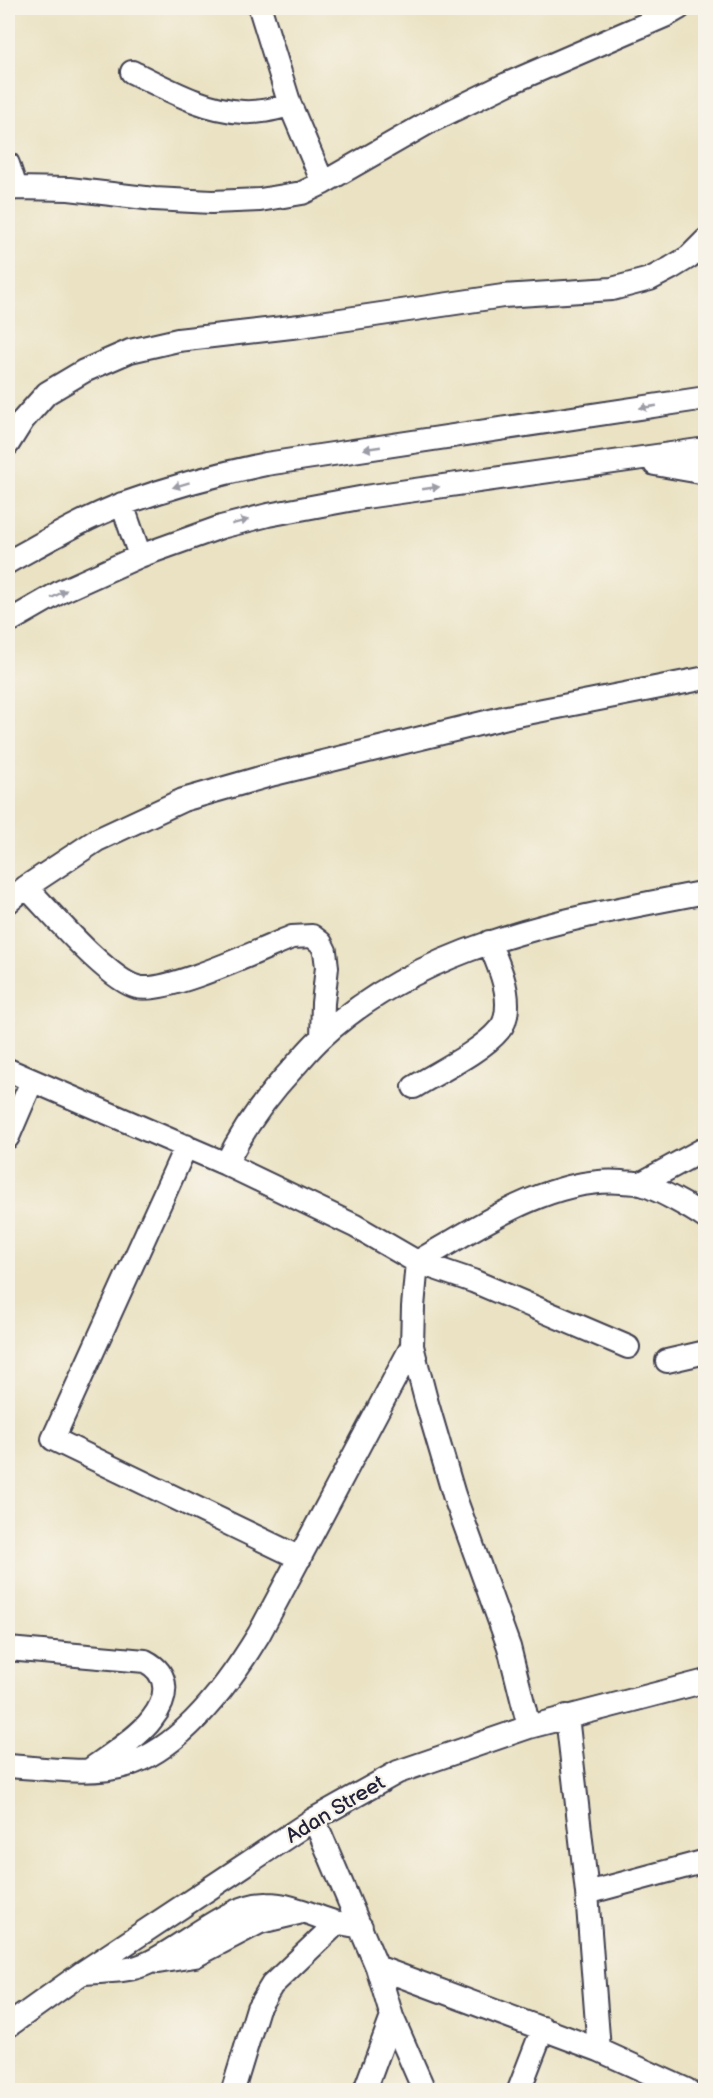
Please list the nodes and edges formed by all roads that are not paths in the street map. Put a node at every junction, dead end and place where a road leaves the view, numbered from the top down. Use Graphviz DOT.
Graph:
graph roads {
  1 [pos="260,8"];
  2 [pos="679,8"];
  3 [pos="132,72"];
  4 [pos="290,105"];
  5 [pos="8,164"];
  6 [pos="323,183"];
  7 [pos="12,189"];
  8 [pos="705,240"];
  9 [pos="705,398"];
  10 [pos="8,444"];
  11 [pos="705,449"];
  12 [pos="624,462"];
  13 [pos="705,473"];
  14 [pos="122,504"];
  15 [pos="140,555"];
  16 [pos="8,562"];
  17 [pos="8,622"];
  18 [pos="705,678"];
  19 [pos="26,887"];
  20 [pos="705,892"];
  21 [pos="8,902"];
  22 [pos="489,942"];
  23 [pos="322,1037"];
  24 [pos="8,1070"];
  25 [pos="32,1081"];
  26 [pos="414,1087"];
  27 [pos="8,1137"];
  28 [pos="186,1146"];
  29 [pos="705,1148"];
  30 [pos="226,1164"];
  31 [pos="640,1184"];
  32 [pos="705,1218"];
  33 [pos="417,1262"];
  34 [pos="412,1346"];
  35 [pos="628,1347"];
  36 [pos="705,1352"];
  37 [pos="667,1361"];
  38 [pos="300,1558"];
  39 [pos="8,1649"];
  40 [pos="705,1681"];
  41 [pos="567,1716"];
  42 [pos="529,1727"];
  43 [pos="8,1766"];
  44 [pos="90,1770"];
  45 [pos="314,1819"];
  46 [pos="705,1861"];
  47 [pos="587,1893"];
  48 [pos="337,1923"];
  49 [pos="361,1927"];
  50 [pos="377,1967"];
  51 [pos="82,1973"];
  52 [pos="13,2017"];
  53 [pos="392,2017"];
  54 [pos="543,2028"];
  55 [pos="599,2050"];
  56 [pos="233,2091"];
  57 [pos="365,2091"];
  58 [pos="424,2091"];
  59 [pos="519,2091"];
  60 [pos="687,2091"];
  1 -- 4 [label="street"];
  2 -- 6 [label="street"];
  3 -- 4 [label="street"];
  4 -- 6 [label="street"];
  5 -- 7 [label="street"];
  6 -- 7 [label="street"];
  8 -- 10 [label="street"];
  9 -- 14 [label="street, one-way"];
  11 -- 12 [label="street"];
  12 -- 13 [label="street"];
  15 -- 12 [label="street, one-way"];
  14 -- 15 [label="street"];
  14 -- 16 [label="street"];
  17 -- 15 [label="street, one-way"];
  18 -- 19 [label="street"];
  19 -- 21 [label="street"];
  19 -- 23 [label="street"];
  20 -- 22 [label="street"];
  22 -- 23 [label="street"];
  22 -- 26 [label="street"];
  23 -- 30 [label="street"];
  24 -- 25 [label="street"];
  25 -- 27 [label="street"];
  25 -- 28 [label="street"];
  28 -- 30 [label="street"];
  28 -- 38 [label="street"];
  29 -- 31 [label="street"];
  30 -- 33 [label="street"];
  31 -- 32 [label="street"];
  31 -- 33 [label="street"];
  33 -- 34 [label="street"];
  33 -- 35 [label="street"];
  34 -- 38 [label="street"];
  34 -- 42 [label="street"];
  36 -- 37 [label="street"];
  38 -- 44 [label="street"];
  39 -- 44 [label="street"];
  40 -- 41 [label="street, Adan Street"];
  41 -- 42 [label="street, Adan Street"];
  41 -- 47 [label="street"];
  42 -- 45 [label="street, Adan Street"];
  43 -- 44 [label="street"];
  45 -- 49 [label="street"];
  45 -- 51 [label="street, Adan Street"];
  46 -- 47 [label="street"];
  47 -- 55 [label="street"];
  48 -- 49 [label="street"];
  48 -- 51 [label="street"];
  48 -- 56 [label="street"];
  49 -- 50 [label="street"];
  50 -- 53 [label="street"];
  50 -- 54 [label="street"];
  51 -- 52 [label="street, Adan Street"];
  53 -- 57 [label="street"];
  53 -- 58 [label="street"];
  54 -- 55 [label="street"];
  54 -- 59 [label="street"];
  55 -- 60 [label="street"];
}
